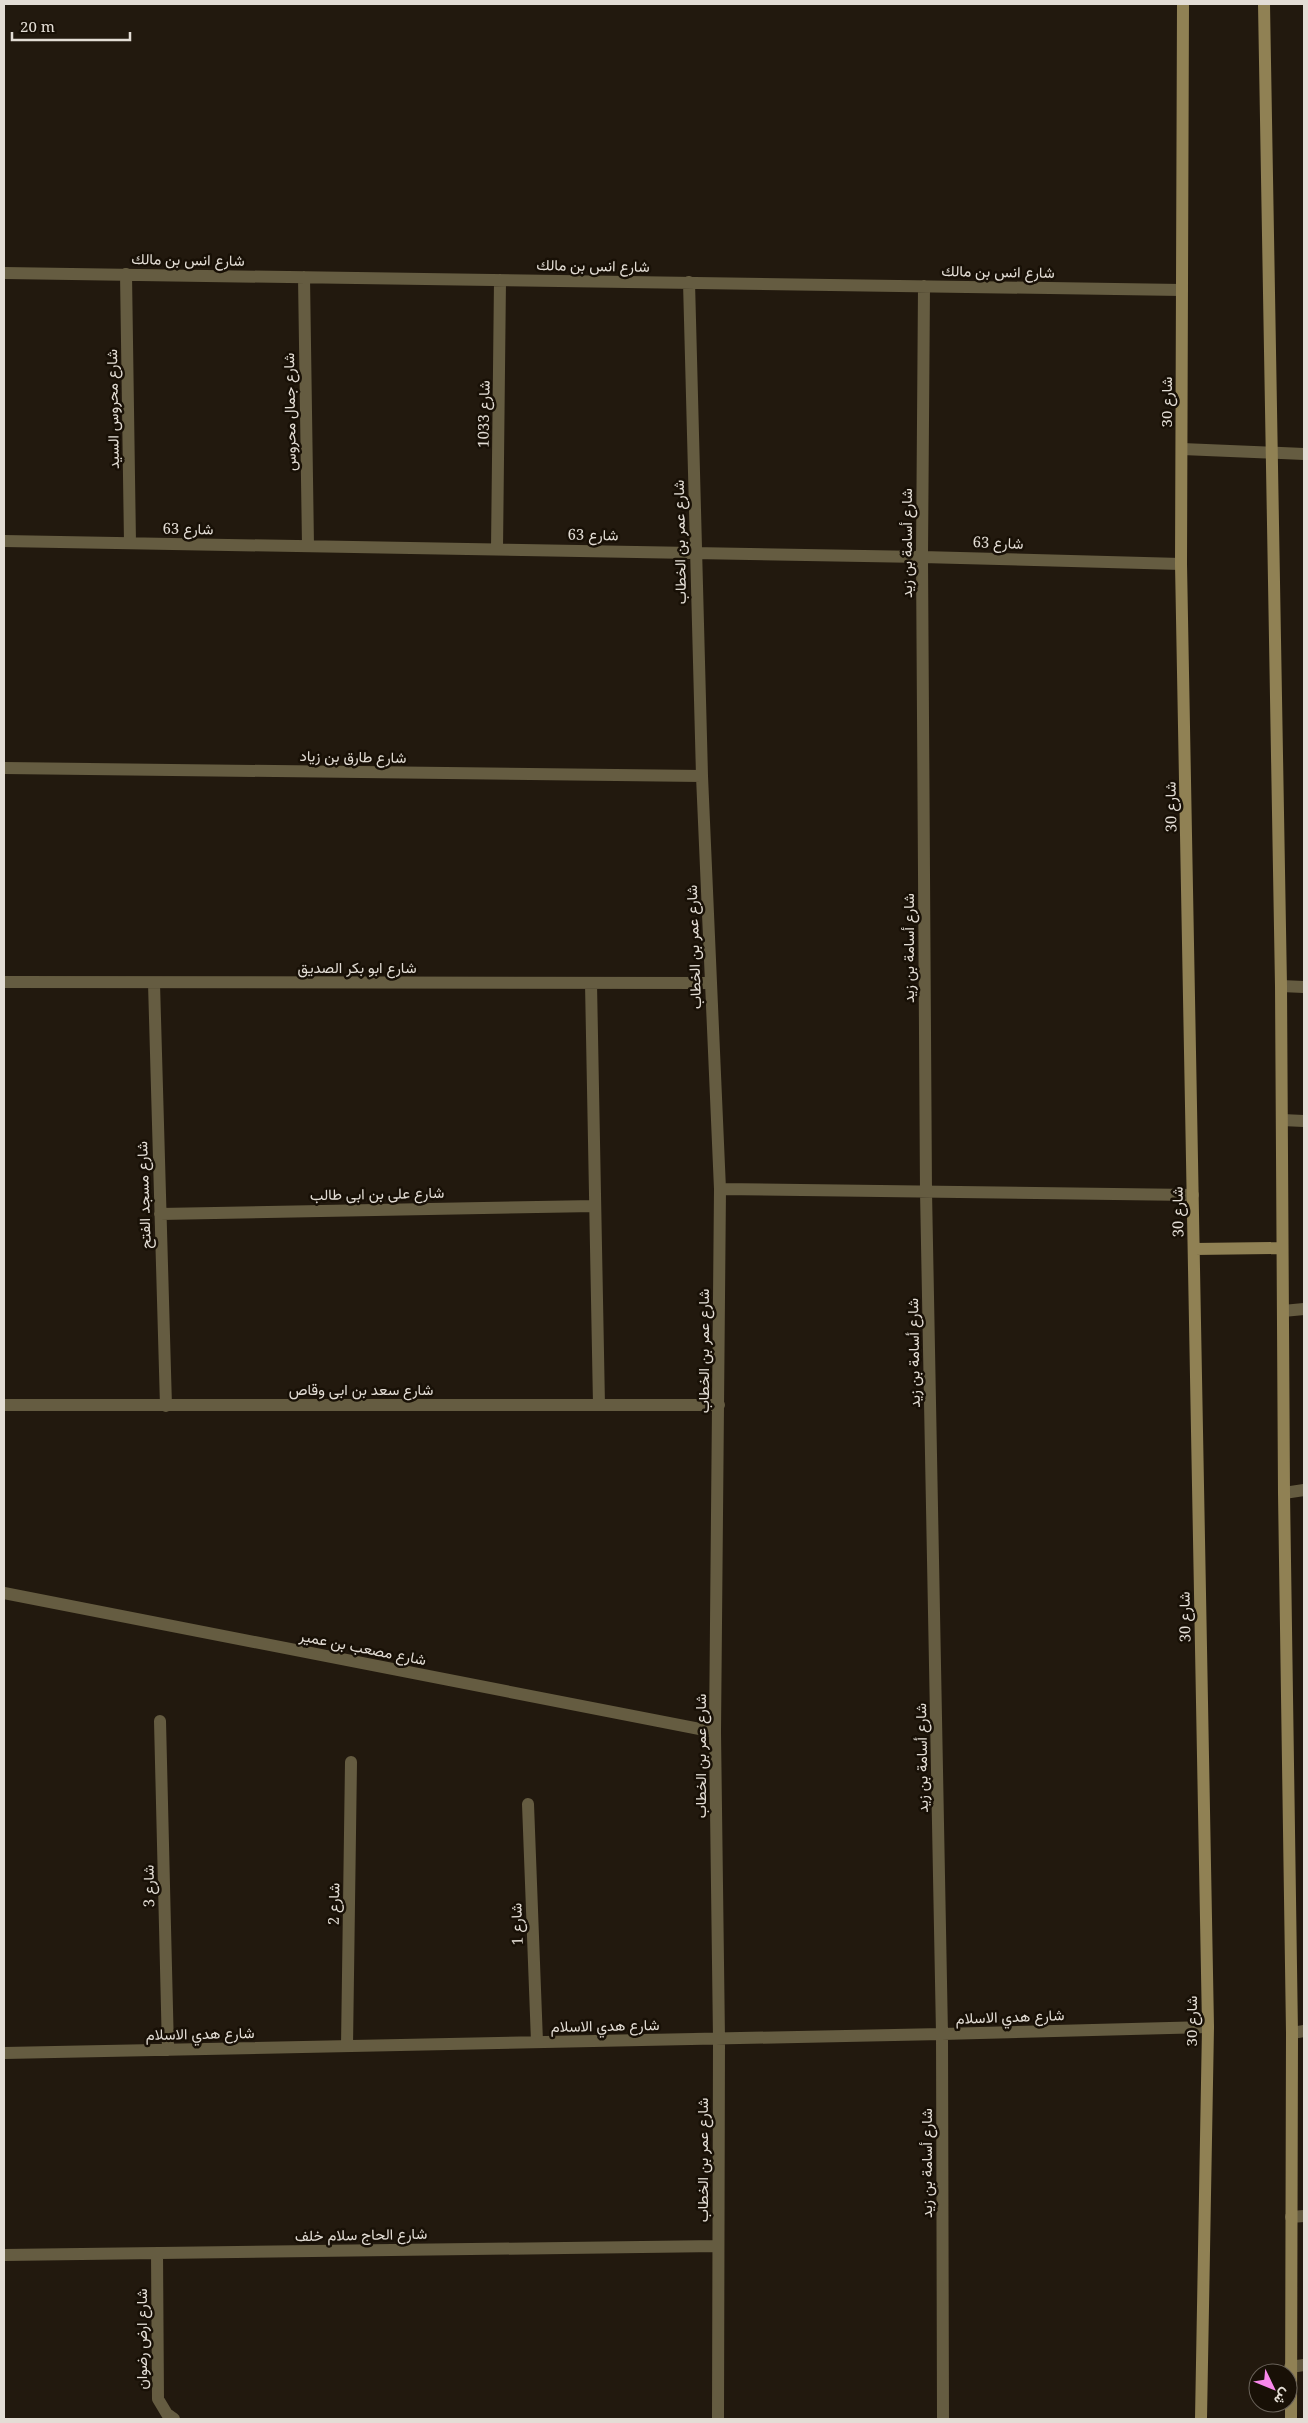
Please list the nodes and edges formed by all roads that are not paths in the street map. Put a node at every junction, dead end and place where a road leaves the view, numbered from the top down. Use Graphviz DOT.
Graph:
graph roads {
  1 [pos="1182,4"];
  2 [pos="1264,4"];
  3 [pos="4,273"];
  4 [pos="126,274"];
  5 [pos="304,277"];
  6 [pos="500,280"];
  7 [pos="689,282"];
  8 [pos="924,286"];
  9 [pos="1182,290"];
  10 [pos="1182,449"];
  11 [pos="1271,452"];
  12 [pos="1304,454"];
  13 [pos="4,540"];
  14 [pos="130,543"];
  15 [pos="308,546"];
  16 [pos="497,549"];
  17 [pos="695,552"];
  18 [pos="922,557"];
  19 [pos="1181,564"];
  20 [pos="4,768"];
  21 [pos="702,776"];
  22 [pos="4,982"];
  23 [pos="154,983"];
  24 [pos="591,983"];
  25 [pos="711,983"];
  26 [pos="1281,986"];
  27 [pos="1304,987"];
  28 [pos="1282,1120"];
  29 [pos="1304,1121"];
  30 [pos="720,1190"];
  31 [pos="926,1191"];
  32 [pos="1194,1195"];
  33 [pos="595,1206"];
  34 [pos="160,1214"];
  35 [pos="1282,1248"];
  36 [pos="1194,1249"];
  37 [pos="1304,1309"];
  38 [pos="1283,1311"];
  39 [pos="4,1405"];
  40 [pos="599,1405"];
  41 [pos="718,1405"];
  42 [pos="166,1406"];
  43 [pos="1304,1490"];
  44 [pos="1284,1493"];
  45 [pos="4,1594"];
  46 [pos="160,1721"];
  47 [pos="715,1732"];
  48 [pos="351,1762"];
  49 [pos="528,1804"];
  50 [pos="1208,2026"];
  51 [pos="1298,2032"];
  52 [pos="942,2034"];
  53 [pos="719,2038"];
  54 [pos="537,2042"];
  55 [pos="348,2046"];
  56 [pos="168,2050"];
  57 [pos="4,2053"];
  58 [pos="1304,2216"];
  59 [pos="1291,2217"];
  60 [pos="718,2246"];
  61 [pos="157,2253"];
  62 [pos="4,2255"];
  63 [pos="1290,2363"];
  64 [pos="174,2419"];
  65 [pos="718,2419"];
  66 [pos="943,2419"];
  67 [pos="1201,2419"];
  1 -- 9 [label="street, شارع 30"];
  2 -- 11 [label="street"];
  3 -- 4 [label="street, شارع انس بن مالك"];
  4 -- 5 [label="street, شارع انس بن مالك"];
  4 -- 14 [label="street, شارع محروس السيد"];
  5 -- 6 [label="street, شارع انس بن مالك"];
  5 -- 15 [label="street, شارع جمال محروس"];
  6 -- 7 [label="street, شارع انس بن مالك"];
  6 -- 16 [label="street, شارع 1033"];
  7 -- 8 [label="street, شارع انس بن مالك"];
  7 -- 17 [label="street, شارع عمر بن الخطاب"];
  8 -- 9 [label="street, شارع انس بن مالك"];
  8 -- 18 [label="street, شارع أسامة بن زيد"];
  9 -- 10 [label="street, شارع 30"];
  10 -- 11 [label="street"];
  10 -- 19 [label="street, شارع 30"];
  11 -- 12 [label="street"];
  11 -- 26 [label="street"];
  13 -- 14 [label="street, شارع 63"];
  14 -- 15 [label="street, شارع 63"];
  15 -- 16 [label="street, شارع 63"];
  16 -- 17 [label="street, شارع 63"];
  17 -- 18 [label="street, شارع 63"];
  17 -- 21 [label="street, شارع عمر بن الخطاب"];
  18 -- 19 [label="street, شارع 63"];
  18 -- 31 [label="street, شارع أسامة بن زيد"];
  19 -- 32 [label="street, شارع 30"];
  20 -- 21 [label="street, شارع طارق بن زياد"];
  21 -- 25 [label="street, شارع عمر بن الخطاب"];
  22 -- 23 [label="street, شارع ابو بكر الصديق"];
  23 -- 24 [label="street, شارع ابو بكر الصديق"];
  23 -- 34 [label="street, شارع مسجد الفتح"];
  24 -- 25 [label="street, شارع ابو بكر الصديق"];
  24 -- 33 [label="street"];
  25 -- 30 [label="street, شارع عمر بن الخطاب"];
  26 -- 27 [label="street"];
  26 -- 28 [label="street"];
  28 -- 29 [label="street"];
  28 -- 35 [label="street"];
  30 -- 31 [label="street"];
  30 -- 41 [label="street, شارع عمر بن الخطاب"];
  31 -- 32 [label="street"];
  31 -- 52 [label="street, شارع أسامة بن زيد"];
  32 -- 36 [label="street, شارع 30"];
  33 -- 34 [label="street, شارع على بن ابى طالب"];
  33 -- 40 [label="street"];
  34 -- 42 [label="street, شارع مسجد الفتح"];
  35 -- 36 [label="street"];
  35 -- 38 [label="street"];
  36 -- 50 [label="street, شارع 30"];
  37 -- 38 [label="street"];
  38 -- 44 [label="street"];
  39 -- 42 [label="street, شارع سعد بن ابى وقاص"];
  40 -- 41 [label="street, شارع سعد بن ابى وقاص"];
  40 -- 42 [label="street, شارع سعد بن ابى وقاص"];
  41 -- 47 [label="street, شارع عمر بن الخطاب"];
  43 -- 44 [label="street"];
  44 -- 51 [label="street"];
  45 -- 47 [label="street, شارع مصعب بن عمير"];
  46 -- 56 [label="street, شارع 3"];
  47 -- 53 [label="street, شارع عمر بن الخطاب"];
  48 -- 55 [label="street, شارع 2"];
  49 -- 54 [label="street, شارع 1"];
  50 -- 52 [label="street, شارع هدي الاسلام"];
  50 -- 67 [label="street, شارع 30"];
  51 -- 59 [label="street"];
  52 -- 53 [label="street, شارع هدي الاسلام"];
  52 -- 66 [label="street, شارع أسامة بن زيد"];
  53 -- 54 [label="street, شارع هدي الاسلام"];
  53 -- 60 [label="street, شارع عمر بن الخطاب"];
  54 -- 55 [label="street, شارع هدي الاسلام"];
  55 -- 56 [label="street, شارع هدي الاسلام"];
  56 -- 57 [label="street, شارع هدي الاسلام"];
  58 -- 59 [label="street"];
  59 -- 63 [label="street"];
  60 -- 61 [label="street, شارع الحاج سلام خلف"];
  60 -- 65 [label="street, شارع عمر بن الخطاب"];
  61 -- 62 [label="street, شارع الحاج سلام خلف"];
  61 -- 64 [label="street, شارع ارض رضوان"];
}
